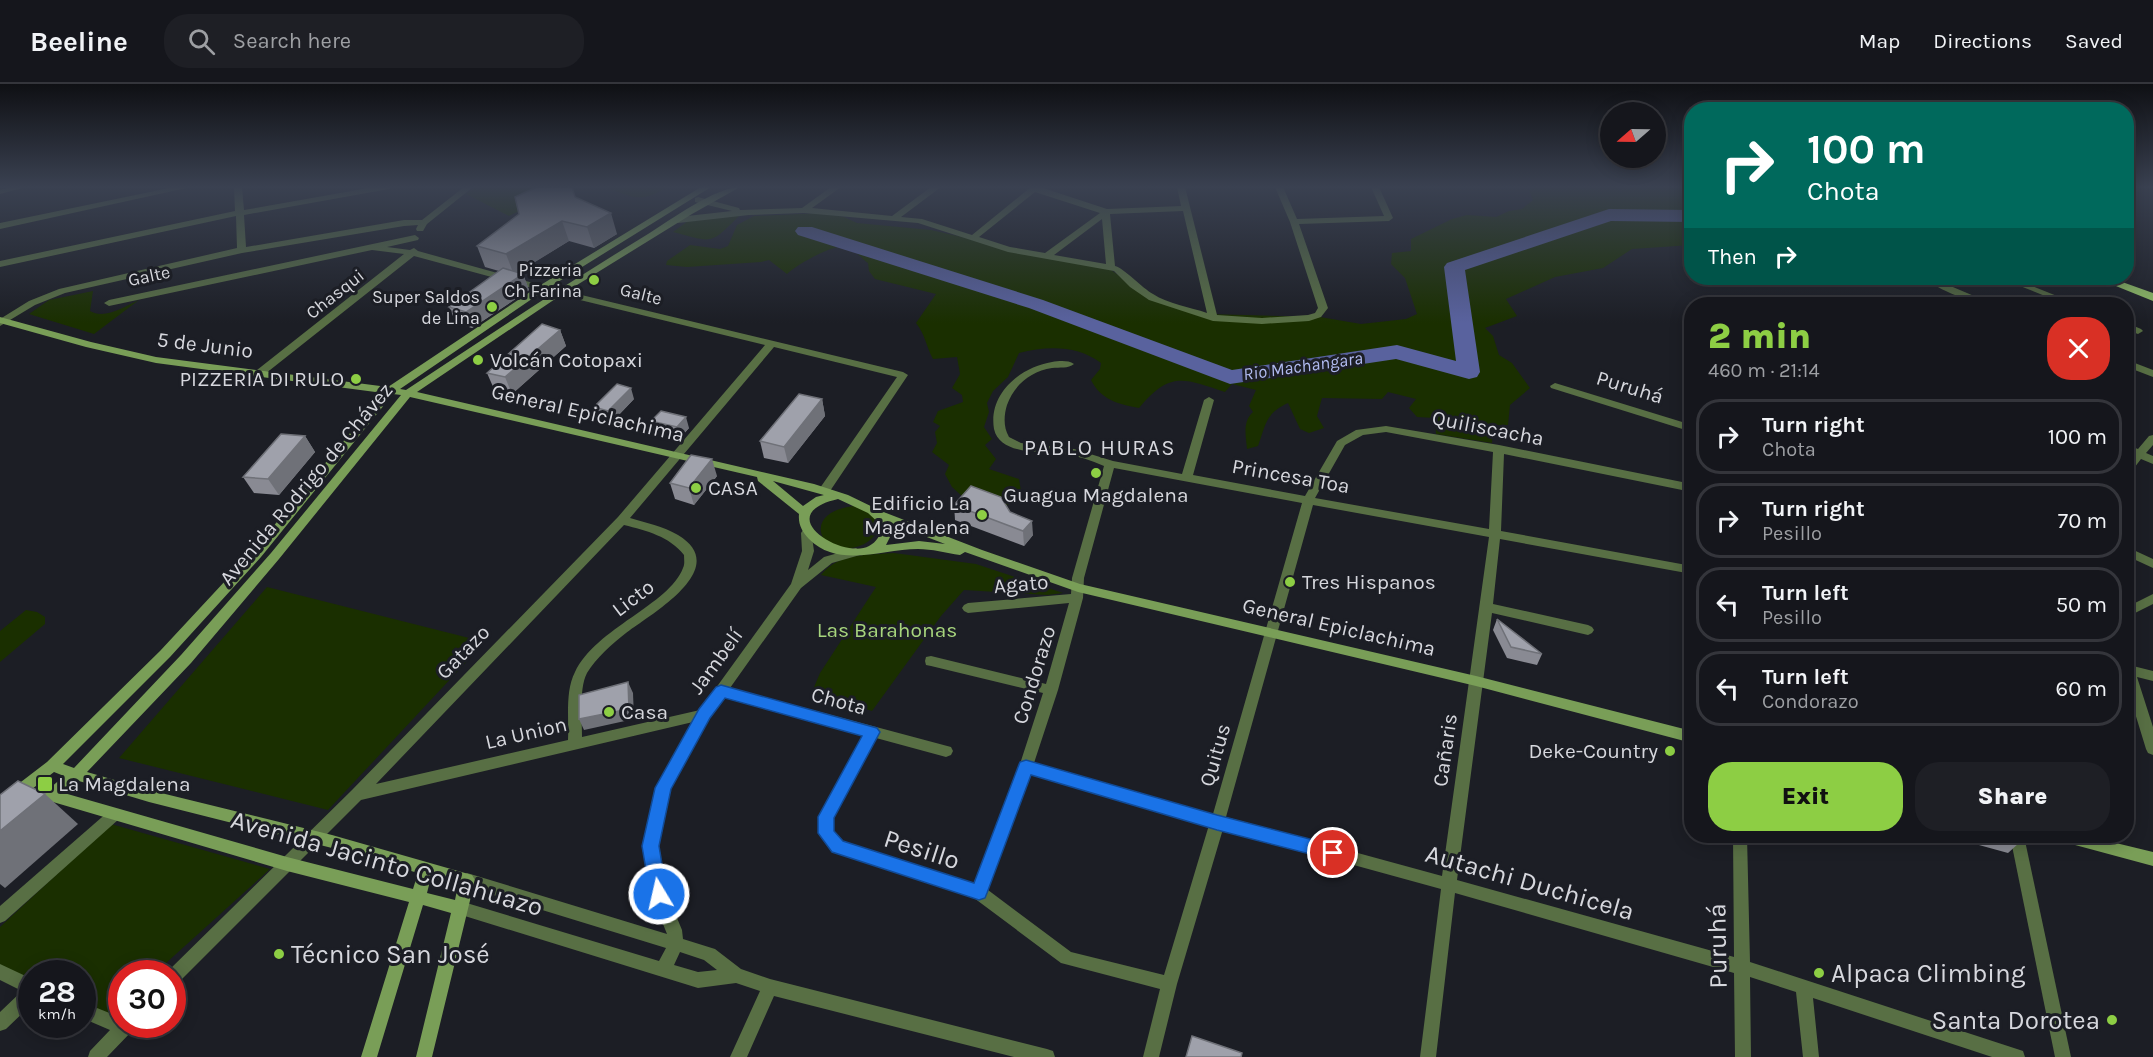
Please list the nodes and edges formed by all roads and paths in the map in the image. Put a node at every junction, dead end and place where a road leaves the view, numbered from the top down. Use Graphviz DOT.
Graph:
graph roads {
  1 [pos="148,232"];
  2 [pos="241,232"];
  3 [pos="352,232"];
  4 [pos="418,232"];
  5 [pos="633,232"];
  6 [pos="658,232"];
  7 [pos="956,232"];
  8 [pos="980,232"];
  9 [pos="1079,232"];
  10 [pos="1108,232"];
  11 [pos="1193,232"];
  12 [pos="1298,232"];
  13 [pos="415,238"];
  14 [pos="973,238"];
  15 [pos="371,247"];
  16 [pos="242,250"];
  17 [pos="410,252"];
  18 [pos="1047,256"];
  19 [pos="0,264"];
  20 [pos="1111,267"];
  21 [pos="2134,279"];
  22 [pos="1946,285"];
  23 [pos="2023,285"];
  24 [pos="2121,285"];
  25 [pos="2153,286"];
  26 [pos="542,288"];
  27 [pos="561,291"];
  28 [pos="1973,297"];
  29 [pos="2054,297"];
  30 [pos="2153,297"];
  31 [pos="109,303"];
  32 [pos="1213,318"];
  33 [pos="1,322"];
  34 [pos="2134,329"];
  35 [pos="2138,331"];
  36 [pos="772,343"];
  37 [pos="1069,364"];
  38 [pos="2134,366"];
  39 [pos="261,372"];
  40 [pos="2153,374"];
  41 [pos="1555,386"];
  42 [pos="391,390"];
  43 [pos="408,393"];
  44 [pos="1209,400"];
  45 [pos="1684,426"];
  46 [pos="2153,438"];
  47 [pos="1499,449"];
  48 [pos="2134,452"];
  49 [pos="2139,454"];
  50 [pos="678,455"];
  51 [pos="2134,460"];
  52 [pos="2153,460"];
  53 [pos="1110,464"];
  54 [pos="758,475"];
  55 [pos="1187,477"];
  56 [pos="1684,486"];
  57 [pos="824,492"];
  58 [pos="837,496"];
  59 [pos="1309,499"];
  60 [pos="805,513"];
  61 [pos="878,513"];
  62 [pos="622,520"];
  63 [pos="807,533"];
  64 [pos="1495,533"];
  65 [pos="873,549"];
  66 [pos="856,552"];
  67 [pos="978,553"];
  68 [pos="2134,554"];
  69 [pos="2153,564"];
  70 [pos="1684,568"];
  71 [pos="797,585"];
  72 [pos="1078,593"];
  73 [pos="2153,599"];
  74 [pos="1485,607"];
  75 [pos="2134,608"];
  76 [pos="968,609"];
  77 [pos="1588,630"];
  78 [pos="1271,634"];
  79 [pos="931,661"];
  80 [pos="2134,670"];
  81 [pos="2153,676"];
  82 [pos="1476,681"];
  83 [pos="1051,690"];
  84 [pos="2134,690"];
  85 [pos="721,691"];
  86 [pos="704,714"];
  87 [pos="872,732"];
  88 [pos="1684,735"];
  89 [pos="575,743"];
  90 [pos="2153,749"];
  91 [pos="946,751"];
  92 [pos="52,766"];
  93 [pos="1026,767"];
  94 [pos="76,775"];
  95 [pos="25,787"];
  96 [pos="357,794"];
  97 [pos="50,796"];
  98 [pos="0,806"];
  99 [pos="25,816"];
  100 [pos="114,816"];
  101 [pos="1217,823"];
  102 [pos="315,836"];
  103 [pos="1740,843"];
  104 [pos="2018,843"];
  105 [pos="2091,843"];
  106 [pos="2153,859"];
  107 [pos="287,864"];
  108 [pos="426,870"];
  109 [pos="467,880"];
  110 [pos="1449,883"];
  111 [pos="979,893"];
  112 [pos="418,897"];
  113 [pos="460,908"];
  114 [pos="0,916"];
  115 [pos="676,944"];
  116 [pos="186,964"];
  117 [pos="1741,968"];
  118 [pos="663,970"];
  119 [pos="0,972"];
  120 [pos="736,975"];
  121 [pos="18,983"];
  122 [pos="1169,984"];
  123 [pos="770,987"];
  124 [pos="1804,989"];
  125 [pos="18,1005"];
  126 [pos="0,1023"];
  127 [pos="114,1038"];
  128 [pos="96,1057"];
  129 [pos="369,1057"];
  130 [pos="424,1057"];
  131 [pos="738,1057"];
  132 [pos="1047,1057"];
  133 [pos="1151,1057"];
  134 [pos="1428,1057"];
  135 [pos="1743,1057"];
  136 [pos="1811,1057"];
  137 [pos="2017,1057"];
  138 [pos="2062,1057"];
  1 -- 19 [label="street"];
  2 -- 16 [label="street"];
  3 -- 16 [label="street"];
  4 -- 13 [label="street"];
  5 -- 26 [label="street, Avenida Rodrigo de Chávez"];
  6 -- 27 [label="street, Avenida Rodrigo de Chávez"];
  7 -- 14 [label="street"];
  8 -- 14 [label="street"];
  9 -- 18 [label="street"];
  10 -- 20 [label="street"];
  11 -- 32 [label="street"];
  12 -- 32 [label="street"];
  13 -- 15 [label="street, Galte"];
  13 -- 17 [label="street"];
  14 -- 18 [label="street"];
  15 -- 17 [label="street, Galte"];
  15 -- 31 [label="street, Galte"];
  16 -- 33 [label="street"];
  17 -- 26 [label="street, Galte"];
  17 -- 39 [label="street, Chasqui"];
  18 -- 20 [label="street"];
  20 -- 32 [label="street"];
  21 -- 25 [label="main road"];
  22 -- 28 [label="street"];
  23 -- 29 [label="street"];
  24 -- 30 [label="main road"];
  26 -- 27 [label="street, Galte"];
  26 -- 42 [label="street, Avenida Rodrigo de Chávez"];
  27 -- 36 [label="street, Galte"];
  27 -- 43 [label="street, Avenida Rodrigo de Chávez"];
  33 -- 39 [label="street, 5 de Junio"];
  34 -- 35 [label="street"];
  36 -- 50 [label="street, Gatazo"];
  36 -- 57 [label="street, Galte"];
  37 -- 53 [label="street, Princesa Toa"];
  38 -- 40 [label="street"];
  39 -- 42 [label="street, 5 de Junio"];
  41 -- 45 [label="street, Puruhá"];
  42 -- 43 [label="street, 5 de Junio"];
  42 -- 92 [label="street, Avenida Rodrigo de Chávez"];
  43 -- 50 [label="street, General Epiclachima"];
  43 -- 94 [label="street, Avenida Rodrigo de Chávez"];
  44 -- 55 [label="street"];
  46 -- 49 [label="street"];
  47 -- 56 [label="street, Quiliscacha"];
  47 -- 59 [label="street, Quiliscacha"];
  47 -- 64 [label="street, Cañaris"];
  48 -- 49 [label="street"];
  49 -- 51 [label="street"];
  49 -- 52 [label="street"];
  50 -- 54 [label="street, General Epiclachima"];
  50 -- 62 [label="street, Gatazo"];
  53 -- 55 [label="street, Princesa Toa"];
  53 -- 72 [label="street, Condorazo"];
  54 -- 57 [label="street, General Epiclachima"];
  54 -- 60 [label="street, General Epiclachima"];
  55 -- 59 [label="street, Princesa Toa"];
  57 -- 58 [label="street, General Epiclachima"];
  58 -- 60 [label="street"];
  58 -- 61 [label="street"];
  59 -- 64 [label="street, Princesa Toa"];
  59 -- 78 [label="street, Quitus"];
  60 -- 63 [label="street"];
  61 -- 65 [label="street"];
  61 -- 67 [label="street, General Epiclachima"];
  62 -- 89 [label="street, Licto"];
  62 -- 96 [label="street, Gatazo"];
  63 -- 66 [label="street"];
  63 -- 71 [label="street, Jambelí"];
  64 -- 70 [label="street, Princesa Toa"];
  64 -- 74 [label="street, Cañaris"];
  65 -- 66 [label="street"];
  65 -- 67 [label="street, General Epiclachima"];
  66 -- 71 [label="street, Jambelí"];
  67 -- 72 [label="street, General Epiclachima"];
  68 -- 69 [label="street"];
  71 -- 85 [label="street, Jambelí"];
  72 -- 76 [label="street, Agato"];
  72 -- 78 [label="street, General Epiclachima"];
  72 -- 83 [label="street, Condorazo"];
  73 -- 75 [label="street"];
  74 -- 77 [label="street"];
  74 -- 82 [label="street, Cañaris"];
  78 -- 82 [label="street, General Epiclachima"];
  78 -- 101 [label="street, Quitus"];
  79 -- 83 [label="street"];
  80 -- 81 [label="street"];
  82 -- 88 [label="street, General Epiclachima"];
  82 -- 110 [label="street, Cañaris"];
  83 -- 93 [label="street, Condorazo"];
  84 -- 90 [label="street"];
  85 -- 86 [label="street, Jambelí"];
  85 -- 87 [label="street, Chota"];
  86 -- 89 [label="street, La Union"];
  86 -- 115 [label="street, Jambelí"];
  87 -- 91 [label="street, Chota"];
  87 -- 111 [label="street, Pesillo"];
  89 -- 96 [label="street, La Union"];
  92 -- 94 [label="street, Avenida Jacinto Collahuazo"];
  92 -- 95 [label="street, Avenida Rodrigo de Chávez"];
  93 -- 101 [label="street, Autachi Duchicela"];
  93 -- 111 [label="street, Condorazo"];
  94 -- 97 [label="street, Avenida Rodrigo de Chávez"];
  94 -- 102 [label="street, Avenida Jacinto Collahuazo"];
  95 -- 97 [label="street, Avenida Jacinto Collahuazo"];
  95 -- 98 [label="street, Avenida Rodrigo de Chávez"];
  96 -- 102 [label="street, Gatazo"];
  97 -- 99 [label="street, Avenida Rodrigo de Chávez"];
  97 -- 100 [label="street, Avenida Jacinto Collahuazo"];
  100 -- 107 [label="street, Avenida Jacinto Collahuazo"];
  100 -- 114 [label="street"];
  101 -- 110 [label="street, Autachi Duchicela"];
  101 -- 122 [label="street, Quitus"];
  102 -- 107 [label="street, Gatazo"];
  102 -- 108 [label="street, Avenida Jacinto Collahuazo"];
  103 -- 117 [label="street, Puruhá"];
  104 -- 138 [label="street"];
  105 -- 106 [label="street"];
  107 -- 112 [label="street, Avenida Jacinto Collahuazo"];
  107 -- 116 [label="street, Gatazo"];
  108 -- 109 [label="street, Avenida Jacinto Collahuazo"];
  108 -- 112 [label="street"];
  109 -- 113 [label="street"];
  109 -- 115 [label="street, Avenida Jacinto Collahuazo"];
  110 -- 117 [label="street, Autachi Duchicela"];
  110 -- 134 [label="street, Cañaris"];
  111 -- 122 [label="street, Pesillo"];
  112 -- 113 [label="street, Avenida Jacinto Collahuazo"];
  112 -- 129 [label="street"];
  113 -- 118 [label="street, Avenida Jacinto Collahuazo"];
  113 -- 130 [label="street"];
  115 -- 118 [label="street"];
  115 -- 120 [label="street, Avenida Jacinto Collahuazo"];
  117 -- 124 [label="street, Autachi Duchicela"];
  117 -- 135 [label="street, Puruhá"];
  118 -- 120 [label="street, Avenida Jacinto Collahuazo"];
  119 -- 121 [label="street"];
  120 -- 123 [label="street, Avenida Jacinto Collahuazo"];
  122 -- 133 [label="street, Quitus"];
  123 -- 131 [label="street"];
  123 -- 132 [label="street, Avenida Jacinto Collahuazo"];
  124 -- 136 [label="street"];
  124 -- 137 [label="street, Autachi Duchicela"];
  125 -- 126 [label="street"];
  127 -- 128 [label="street"];
}
